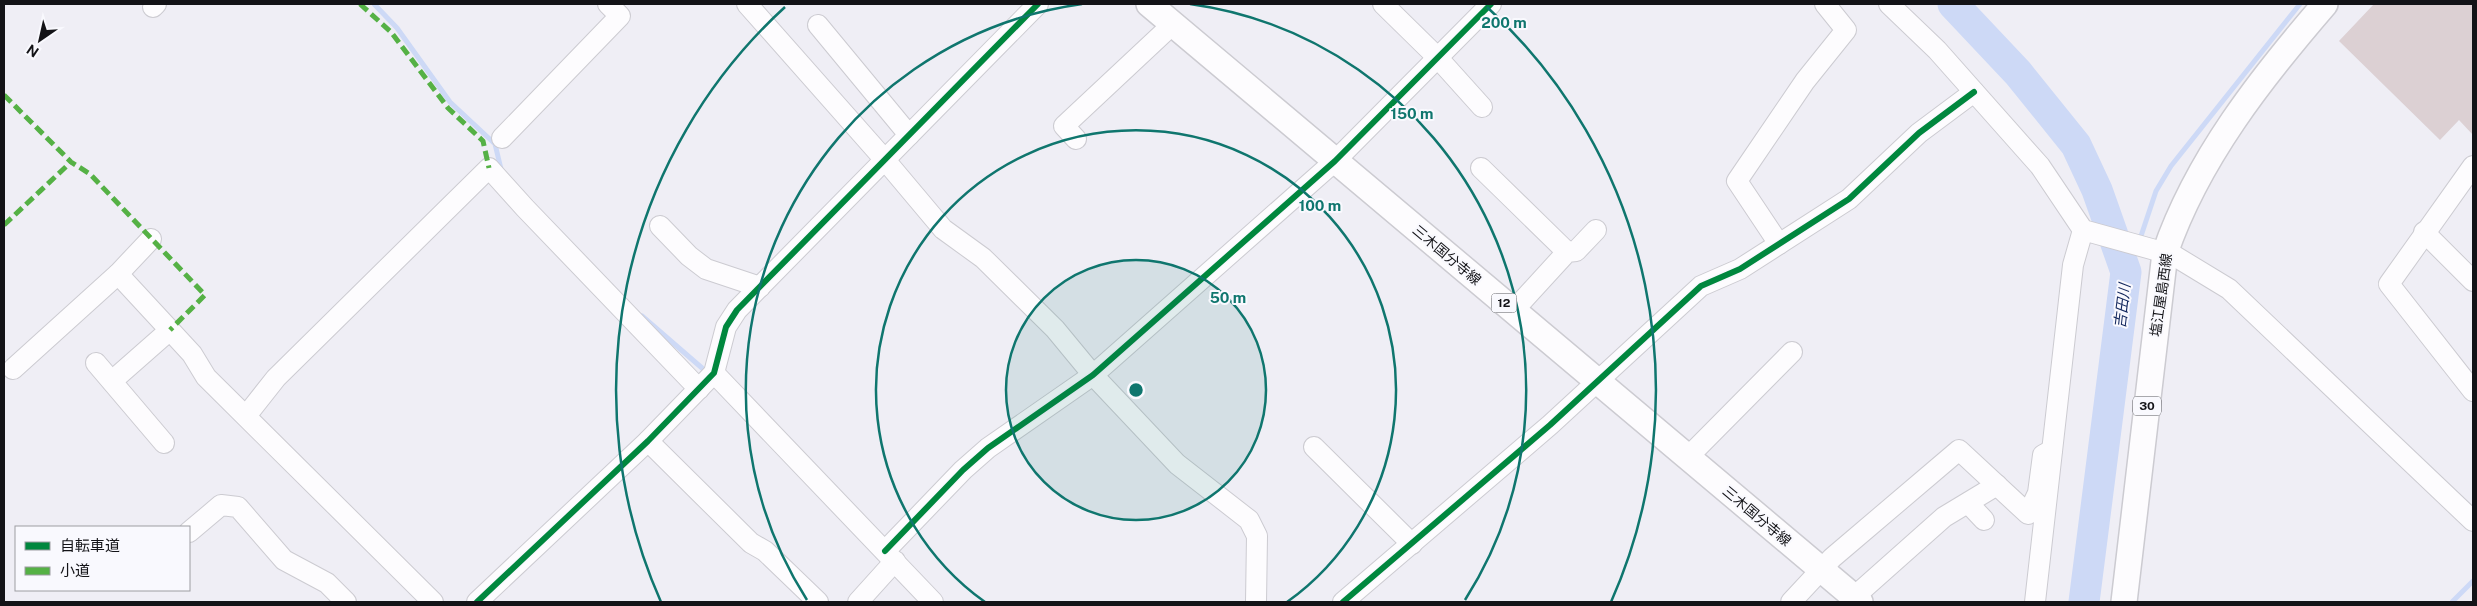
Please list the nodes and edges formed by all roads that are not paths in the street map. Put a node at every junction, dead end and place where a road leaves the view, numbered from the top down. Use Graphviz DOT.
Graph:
graph roads {
  1 [pos="608,4"];
  2 [pos="747,4"];
  3 [pos="1038,4"];
  4 [pos="1149,4"];
  5 [pos="1383,4"];
  6 [pos="1491,4"];
  7 [pos="1825,4"];
  8 [pos="1889,4"];
  9 [pos="2326,4"];
  10 [pos="1173,24"];
  11 [pos="818,25"];
  12 [pos="1438,57"];
  13 [pos="1974,92"];
  14 [pos="1482,106"];
  15 [pos="909,135"];
  16 [pos="502,138"];
  17 [pos="1076,138"];
  18 [pos="885,160"];
  19 [pos="1335,161"];
  20 [pos="1481,168"];
  21 [pos="2471,174"];
  22 [pos="660,226"];
  23 [pos="1596,230"];
  24 [pos="2088,231"];
  25 [pos="2424,232"];
  26 [pos="151,240"];
  27 [pos="1779,244"];
  28 [pos="2159,251"];
  29 [pos="1567,252"];
  30 [pos="118,274"];
  31 [pos="2473,281"];
  32 [pos="760,287"];
  33 [pos="1514,311"];
  34 [pos="170,330"];
  35 [pos="1792,352"];
  36 [pos="96,363"];
  37 [pos="13,369"];
  38 [pos="714,373"];
  39 [pos="1093,376"];
  40 [pos="112,381"];
  41 [pos="1598,381"];
  42 [pos="699,389"];
  43 [pos="2473,391"];
  44 [pos="246,416"];
  45 [pos="648,441"];
  46 [pos="164,443"];
  47 [pos="1314,447"];
  48 [pos="2052,450"];
  49 [pos="1688,457"];
  50 [pos="1997,485"];
  51 [pos="1968,502"];
  52 [pos="1984,520"];
  53 [pos="2473,521"];
  54 [pos="190,531"];
  55 [pos="1412,544"];
  56 [pos="890,562"];
  57 [pos="1821,570"];
  58 [pos="1857,600"];
  59 [pos="481,601"];
  60 [pos="346,602"];
  61 [pos="432,602"];
  62 [pos="818,602"];
  63 [pos="858,602"];
  64 [pos="933,602"];
  65 [pos="1256,602"];
  66 [pos="1343,602"];
  67 [pos="1791,602"];
  68 [pos="2035,602"];
  69 [pos="2124,602"];
  1 -- 16 [label="street"];
  2 -- 18 [label="street"];
  3 -- 15 [label="street"];
  4 -- 10 [label="main road, 三木国分寺線 / 12"];
  5 -- 12 [label="street"];
  6 -- 12 [label="street"];
  7 -- 27 [label="street"];
  8 -- 13 [label="street"];
  9 -- 28 [label="main road, 塩江屋島西線 / 30"];
  10 -- 17 [label="street"];
  10 -- 19 [label="main road, 三木国分寺線 / 12"];
  11 -- 15 [label="street"];
  12 -- 14 [label="street"];
  12 -- 19 [label="street"];
  13 -- 24 [label="street"];
  13 -- 27 [label="street"];
  15 -- 18 [label="street"];
  18 -- 32 [label="street"];
  18 -- 39 [label="street"];
  19 -- 33 [label="main road, 三木国分寺線 / 12"];
  19 -- 39 [label="street"];
  20 -- 29 [label="street"];
  21 -- 25 [label="street"];
  22 -- 32 [label="street"];
  23 -- 29 [label="street"];
  24 -- 28 [label="street"];
  24 -- 48 [label="street"];
  25 -- 31 [label="street"];
  25 -- 43 [label="street"];
  26 -- 30 [label="street"];
  27 -- 41 [label="street"];
  28 -- 53 [label="street"];
  28 -- 69 [label="main road, 塩江屋島西線 / 30"];
  29 -- 33 [label="street"];
  30 -- 34 [label="street"];
  30 -- 37 [label="street"];
  32 -- 38 [label="street"];
  33 -- 41 [label="main road, 三木国分寺線 / 12"];
  34 -- 40 [label="street"];
  34 -- 44 [label="street"];
  35 -- 49 [label="street"];
  36 -- 40 [label="street"];
  38 -- 42 [label="street"];
  38 -- 56 [label="street"];
  39 -- 56 [label="street"];
  39 -- 65 [label="street"];
  40 -- 46 [label="street"];
  41 -- 49 [label="main road, 三木国分寺線 / 12"];
  41 -- 55 [label="street"];
  42 -- 44 [label="street"];
  42 -- 45 [label="street"];
  44 -- 61 [label="street"];
  45 -- 59 [label="street"];
  45 -- 62 [label="street"];
  47 -- 55 [label="street"];
  48 -- 50 [label="street"];
  48 -- 68 [label="street"];
  49 -- 57 [label="main road, 三木国分寺線 / 12"];
  50 -- 51 [label="street"];
  50 -- 57 [label="street"];
  51 -- 52 [label="street"];
  51 -- 58 [label="street"];
  54 -- 60 [label="street"];
  55 -- 66 [label="street"];
  56 -- 63 [label="street"];
  56 -- 64 [label="street"];
  57 -- 58 [label="main road, 三木国分寺線 / 12"];
  57 -- 67 [label="street"];
}
